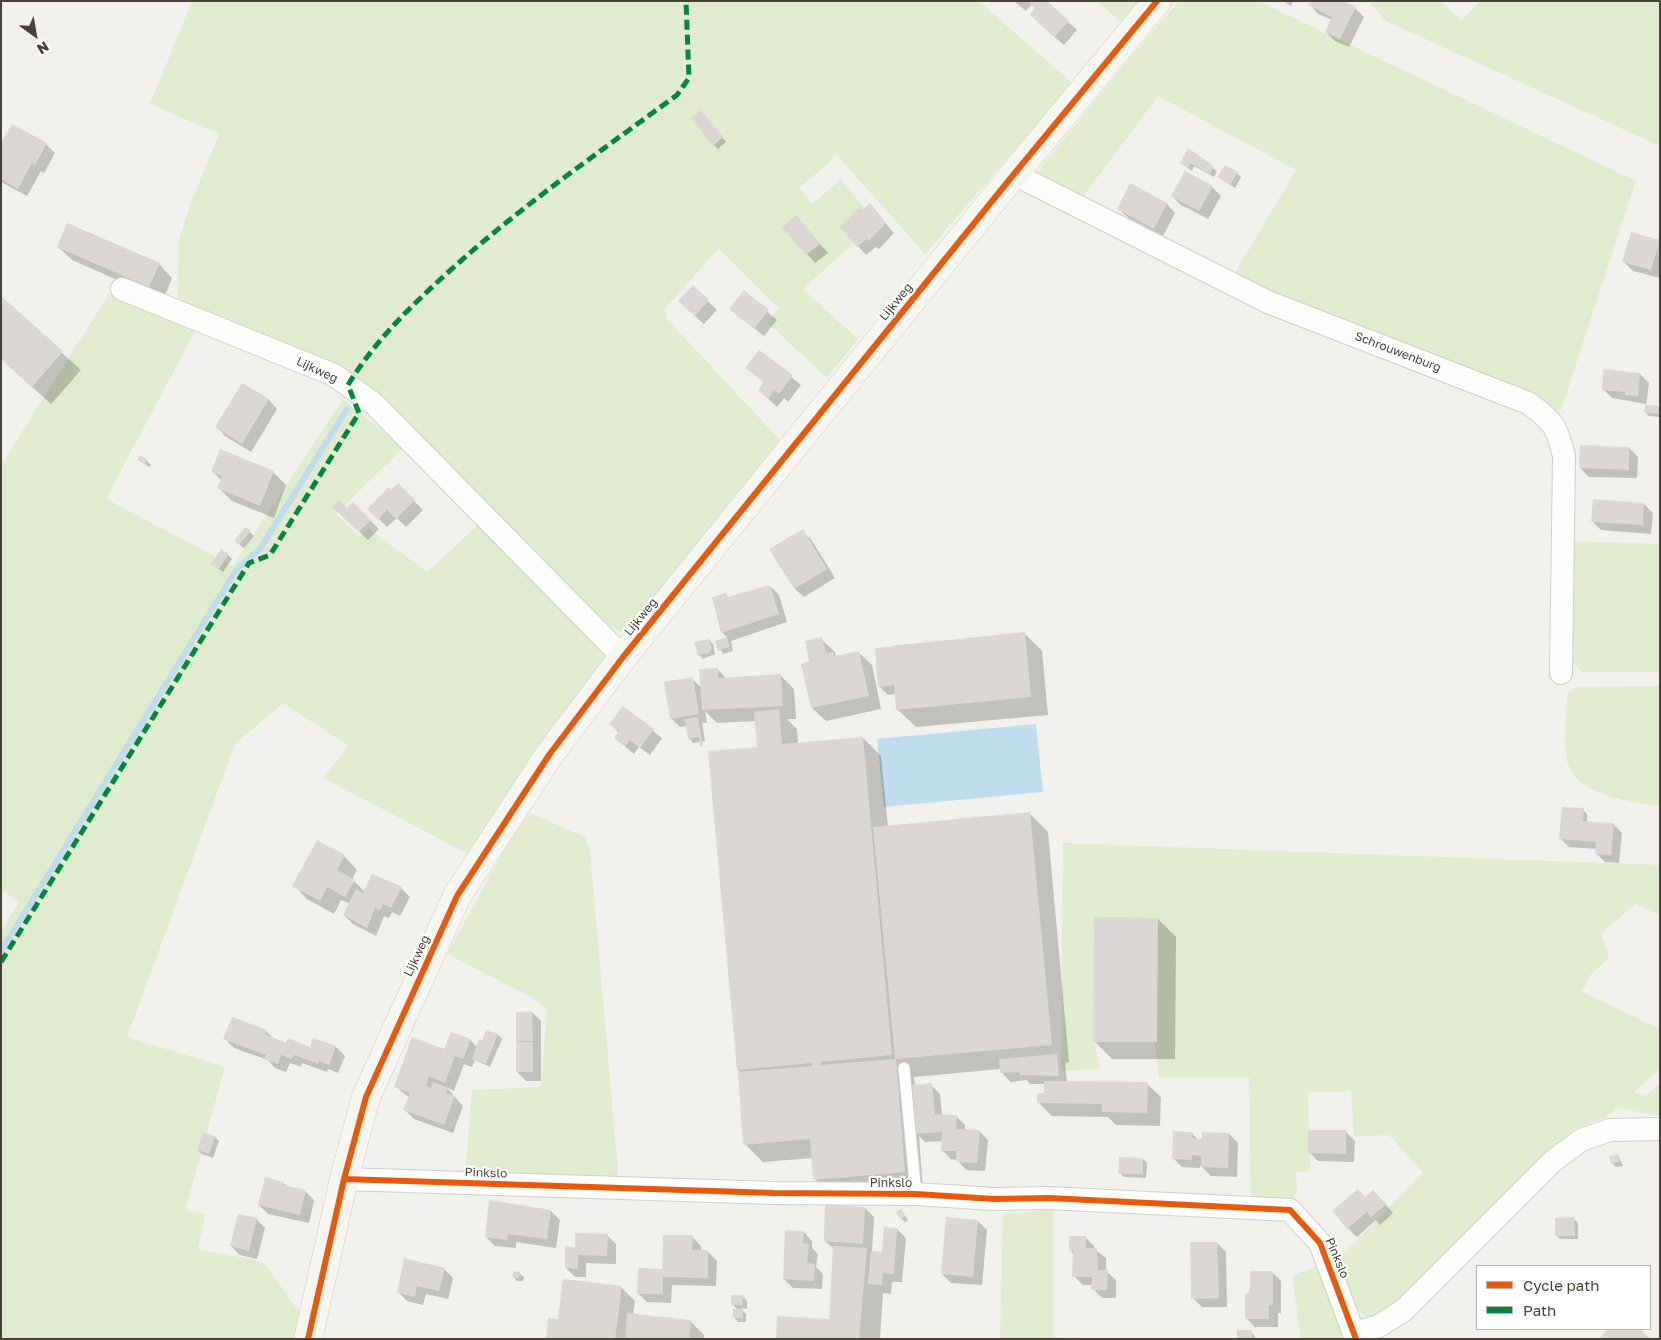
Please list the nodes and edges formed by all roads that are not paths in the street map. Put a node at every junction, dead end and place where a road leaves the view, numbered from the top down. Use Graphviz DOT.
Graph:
graph roads {
  1 [pos="1157,1"];
  2 [pos="1014,174"];
  3 [pos="122,290"];
  4 [pos="623,657"];
  5 [pos="1561,673"];
  6 [pos="904,1068"];
  7 [pos="1660,1129"];
  8 [pos="344,1179"];
  9 [pos="916,1194"];
  10 [pos="1355,1336"];
  11 [pos="308,1339"];
  1 -- 2 [label="street, Lijkweg"];
  2 -- 4 [label="street, Lijkweg"];
  2 -- 5 [label="street, Schrouwenburg"];
  3 -- 4 [label="street, Lijkweg"];
  4 -- 8 [label="street, Lijkweg"];
  6 -- 9 [label="lane"];
  7 -- 10 [label="street, Pinkslo"];
  8 -- 9 [label="street, Pinkslo"];
  8 -- 11 [label="street, Lijkweg"];
  9 -- 10 [label="street, Pinkslo"];
}
